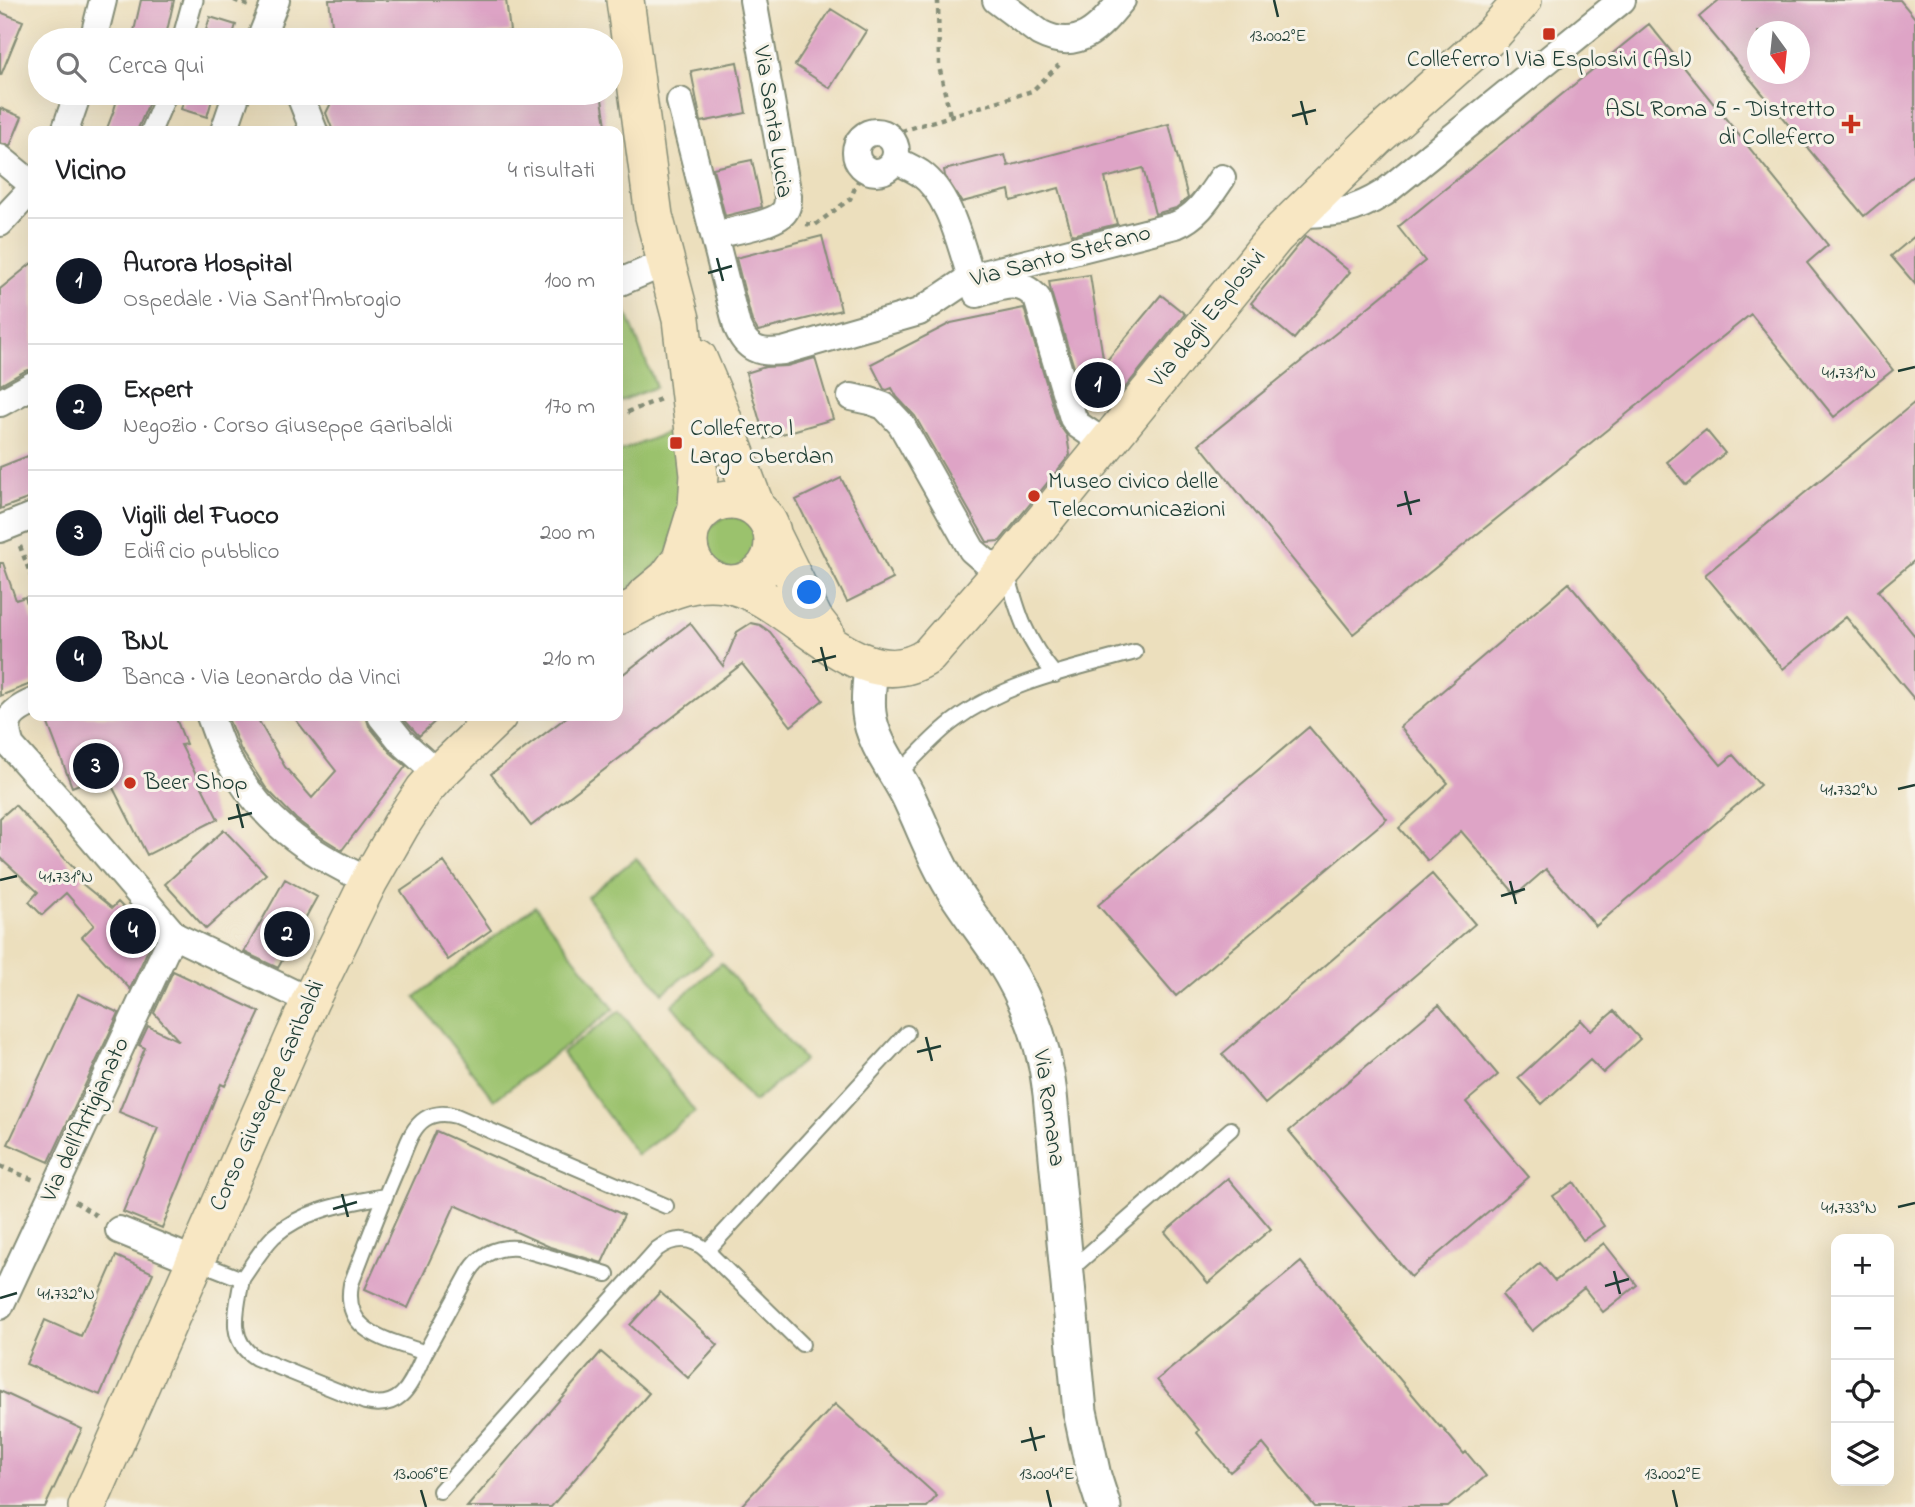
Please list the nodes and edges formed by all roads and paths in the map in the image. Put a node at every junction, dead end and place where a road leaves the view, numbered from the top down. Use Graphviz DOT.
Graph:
graph roads {
  1 [pos="103,0"];
  2 [pos="193,0"];
  3 [pos="276,0"];
  4 [pos="625,0"];
  5 [pos="752,0"];
  6 [pos="938,0"];
  7 [pos="996,0"];
  8 [pos="1122,0"];
  9 [pos="1523,0"];
  10 [pos="1622,0"];
  11 [pos="96,28"];
  12 [pos="185,28"];
  13 [pos="265,28"];
  14 [pos="622,28"];
  15 [pos="623,50"];
  16 [pos="1061,63"];
  17 [pos="680,101"];
  18 [pos="74,105"];
  19 [pos="162,105"];
  20 [pos="233,105"];
  21 [pos="304,105"];
  22 [pos="950,115"];
  23 [pos="67,126"];
  24 [pos="154,126"];
  25 [pos="226,126"];
  26 [pos="312,126"];
  27 [pos="888,135"];
  28 [pos="0,158"];
  29 [pos="895,160"];
  30 [pos="864,168"];
  31 [pos="1222,178"];
  32 [pos="28,183"];
  33 [pos="28,192"];
  34 [pos="1296,214"];
  35 [pos="771,220"];
  36 [pos="0,223"];
  37 [pos="714,235"];
  38 [pos="665,263"];
  39 [pos="971,277"];
  40 [pos="623,281"];
  41 [pos="919,312"];
  42 [pos="681,319"];
  43 [pos="28,388"];
  44 [pos="689,388"];
  45 [pos="851,397"];
  46 [pos="0,403"];
  47 [pos="623,414"];
  48 [pos="1106,444"];
  49 [pos="756,507"];
  50 [pos="15,523"];
  51 [pos="692,528"];
  52 [pos="774,538"];
  53 [pos="28,565"];
  54 [pos="1006,567"];
  55 [pos="726,584"];
  56 [pos="623,612"];
  57 [pos="623,614"];
  58 [pos="1135,652"];
  59 [pos="855,658"];
  60 [pos="1055,675"];
  61 [pos="28,705"];
  62 [pos="212,721"];
  63 [pos="385,721"];
  64 [pos="493,721"];
  65 [pos="8,752"];
  66 [pos="438,774"];
  67 [pos="897,775"];
  68 [pos="369,881"];
  69 [pos="176,936"];
  70 [pos="310,1001"];
  71 [pos="908,1033"];
  72 [pos="1231,1129"];
  73 [pos="385,1196"];
  74 [pos="666,1206"];
  75 [pos="119,1230"];
  76 [pos="707,1251"];
  77 [pos="195,1261"];
  78 [pos="1067,1273"];
  79 [pos="607,1274"];
  80 [pos="242,1279"];
  81 [pos="0,1306"];
  82 [pos="802,1344"];
  83 [pos="425,1353"];
  84 [pos="440,1491"];
  85 [pos="87,1507"];
  86 [pos="1104,1507"];
  1 -- 11 [label="street"];
  2 -- 12 [label="street"];
  3 -- 13 [label="street"];
  4 -- 14 [label="main road"];
  5 -- 35 [label="street, Via Santa Lucia"];
  6 -- 22 [label="path"];
  7 -- 8 [label="street"];
  9 -- 34 [label="main road, Via degli Esplosivi"];
  10 -- 34 [label="street"];
  15 -- 38 [label="main road"];
  16 -- 22 [label="path"];
  17 -- 37 [label="street"];
  18 -- 23 [label="street"];
  19 -- 24 [label="street"];
  20 -- 25 [label="street"];
  21 -- 26 [label="street"];
  22 -- 27 [label="path"];
  27 -- 29 [label="street"];
  27 -- 30 [label="street"];
  28 -- 32 [label="street"];
  29 -- 30 [label="street"];
  29 -- 39 [label="street"];
  30 -- 35 [label="path"];
  31 -- 39 [label="street, Via Santo Stefano"];
  33 -- 36 [label="street"];
  34 -- 48 [label="main road, Via degli Esplosivi"];
  35 -- 37 [label="street, Via Santa Lucia"];
  37 -- 41 [label="street, Via Santo Stefano"];
  38 -- 40 [label="street"];
  38 -- 42 [label="main road"];
  39 -- 41 [label="street, Via Santo Stefano"];
  41 -- 48 [label="street"];
  42 -- 44 [label="main road"];
  42 -- 49 [label="main road"];
  43 -- 46 [label="street"];
  44 -- 47 [label="path"];
  44 -- 51 [label="main road"];
  45 -- 54 [label="street"];
  48 -- 54 [label="main road, Via degli Esplosivi"];
  49 -- 51 [label="main road"];
  49 -- 52 [label="main road"];
  50 -- 53 [label="path"];
  51 -- 55 [label="main road"];
  51 -- 56 [label="main road"];
  52 -- 55 [label="main road"];
  52 -- 59 [label="main road"];
  54 -- 59 [label="main road, Via degli Esplosivi"];
  54 -- 60 [label="lane"];
  55 -- 57 [label="main road"];
  55 -- 59 [label="main road"];
  58 -- 60 [label="lane"];
  59 -- 67 [label="street, Via Romana"];
  60 -- 67 [label="lane"];
  61 -- 65 [label="street"];
  62 -- 68 [label="street"];
  63 -- 66 [label="street"];
  64 -- 66 [label="main road, Corso Giuseppe Garibaldi"];
  65 -- 69 [label="street"];
  66 -- 68 [label="main road, Corso Giuseppe Garibaldi"];
  67 -- 78 [label="street, Via Romana"];
  68 -- 70 [label="main road, Corso Giuseppe Garibaldi"];
  69 -- 70 [label="street"];
  69 -- 81 [label="street, Via dell'Artigianato"];
  70 -- 77 [label="main road, Corso Giuseppe Garibaldi"];
  71 -- 76 [label="lane"];
  72 -- 78 [label="lane"];
  73 -- 74 [label="lane"];
  73 -- 80 [label="lane"];
  73 -- 83 [label="lane"];
  75 -- 77 [label="street"];
  76 -- 82 [label="lane"];
  76 -- 84 [label="lane"];
  77 -- 80 [label="lane"];
  77 -- 85 [label="main road, Corso Giuseppe Garibaldi"];
  78 -- 86 [label="street, Via Romana"];
  79 -- 83 [label="lane"];
  80 -- 83 [label="lane"];
}
